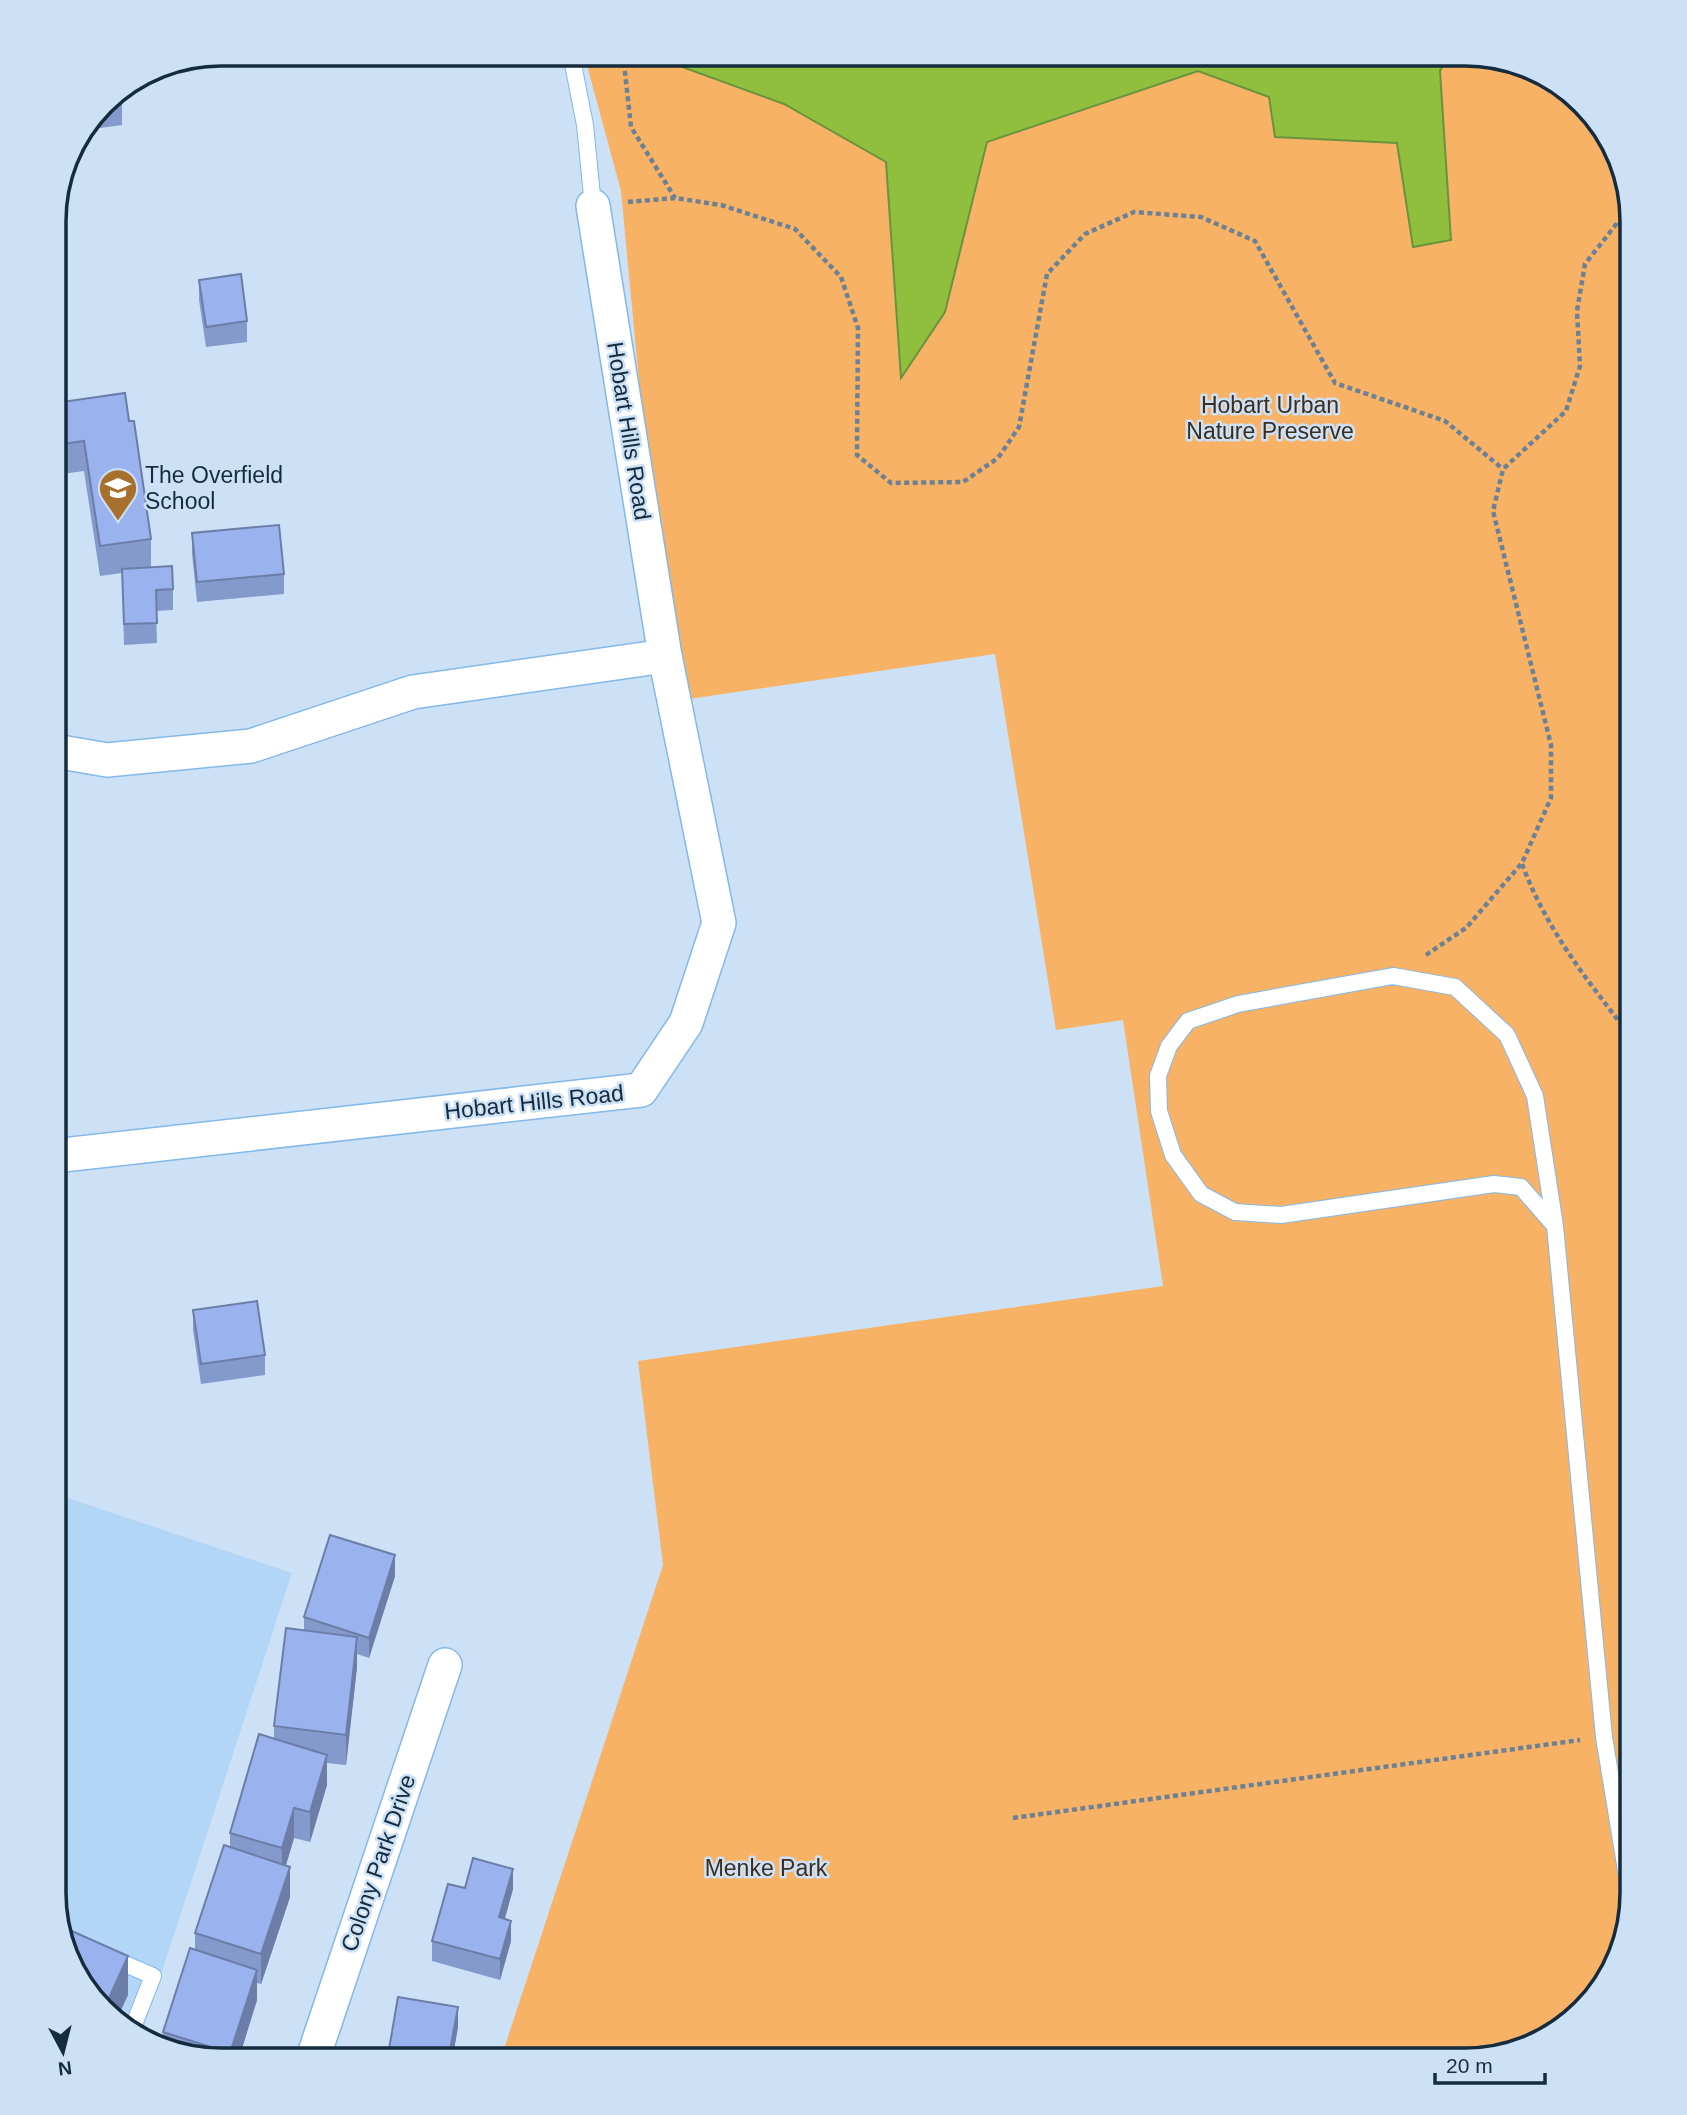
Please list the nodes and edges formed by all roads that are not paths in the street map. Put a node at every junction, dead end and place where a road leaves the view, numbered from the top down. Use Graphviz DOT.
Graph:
graph roads {
  1 [pos="573,66"];
  2 [pos="593,206"];
  3 [pos="665,656"];
  4 [pos="67,753"];
  5 [pos="66,1155"];
  6 [pos="1555,1226"];
  7 [pos="445,1665"];
  8 [pos="1620,1834"];
  9 [pos="75,1943"];
  10 [pos="135,2022"];
  11 [pos="316,2048"];
  1 -- 2 [label="lane"];
  2 -- 3 [label="street, Hobart Hills Road"];
  3 -- 4 [label="street"];
  3 -- 5 [label="street, Hobart Hills Road"];
  6 -- 6 [label="lane"];
  6 -- 8 [label="lane"];
  7 -- 11 [label="street, Colony Park Drive"];
  9 -- 10 [label="lane"];
}
